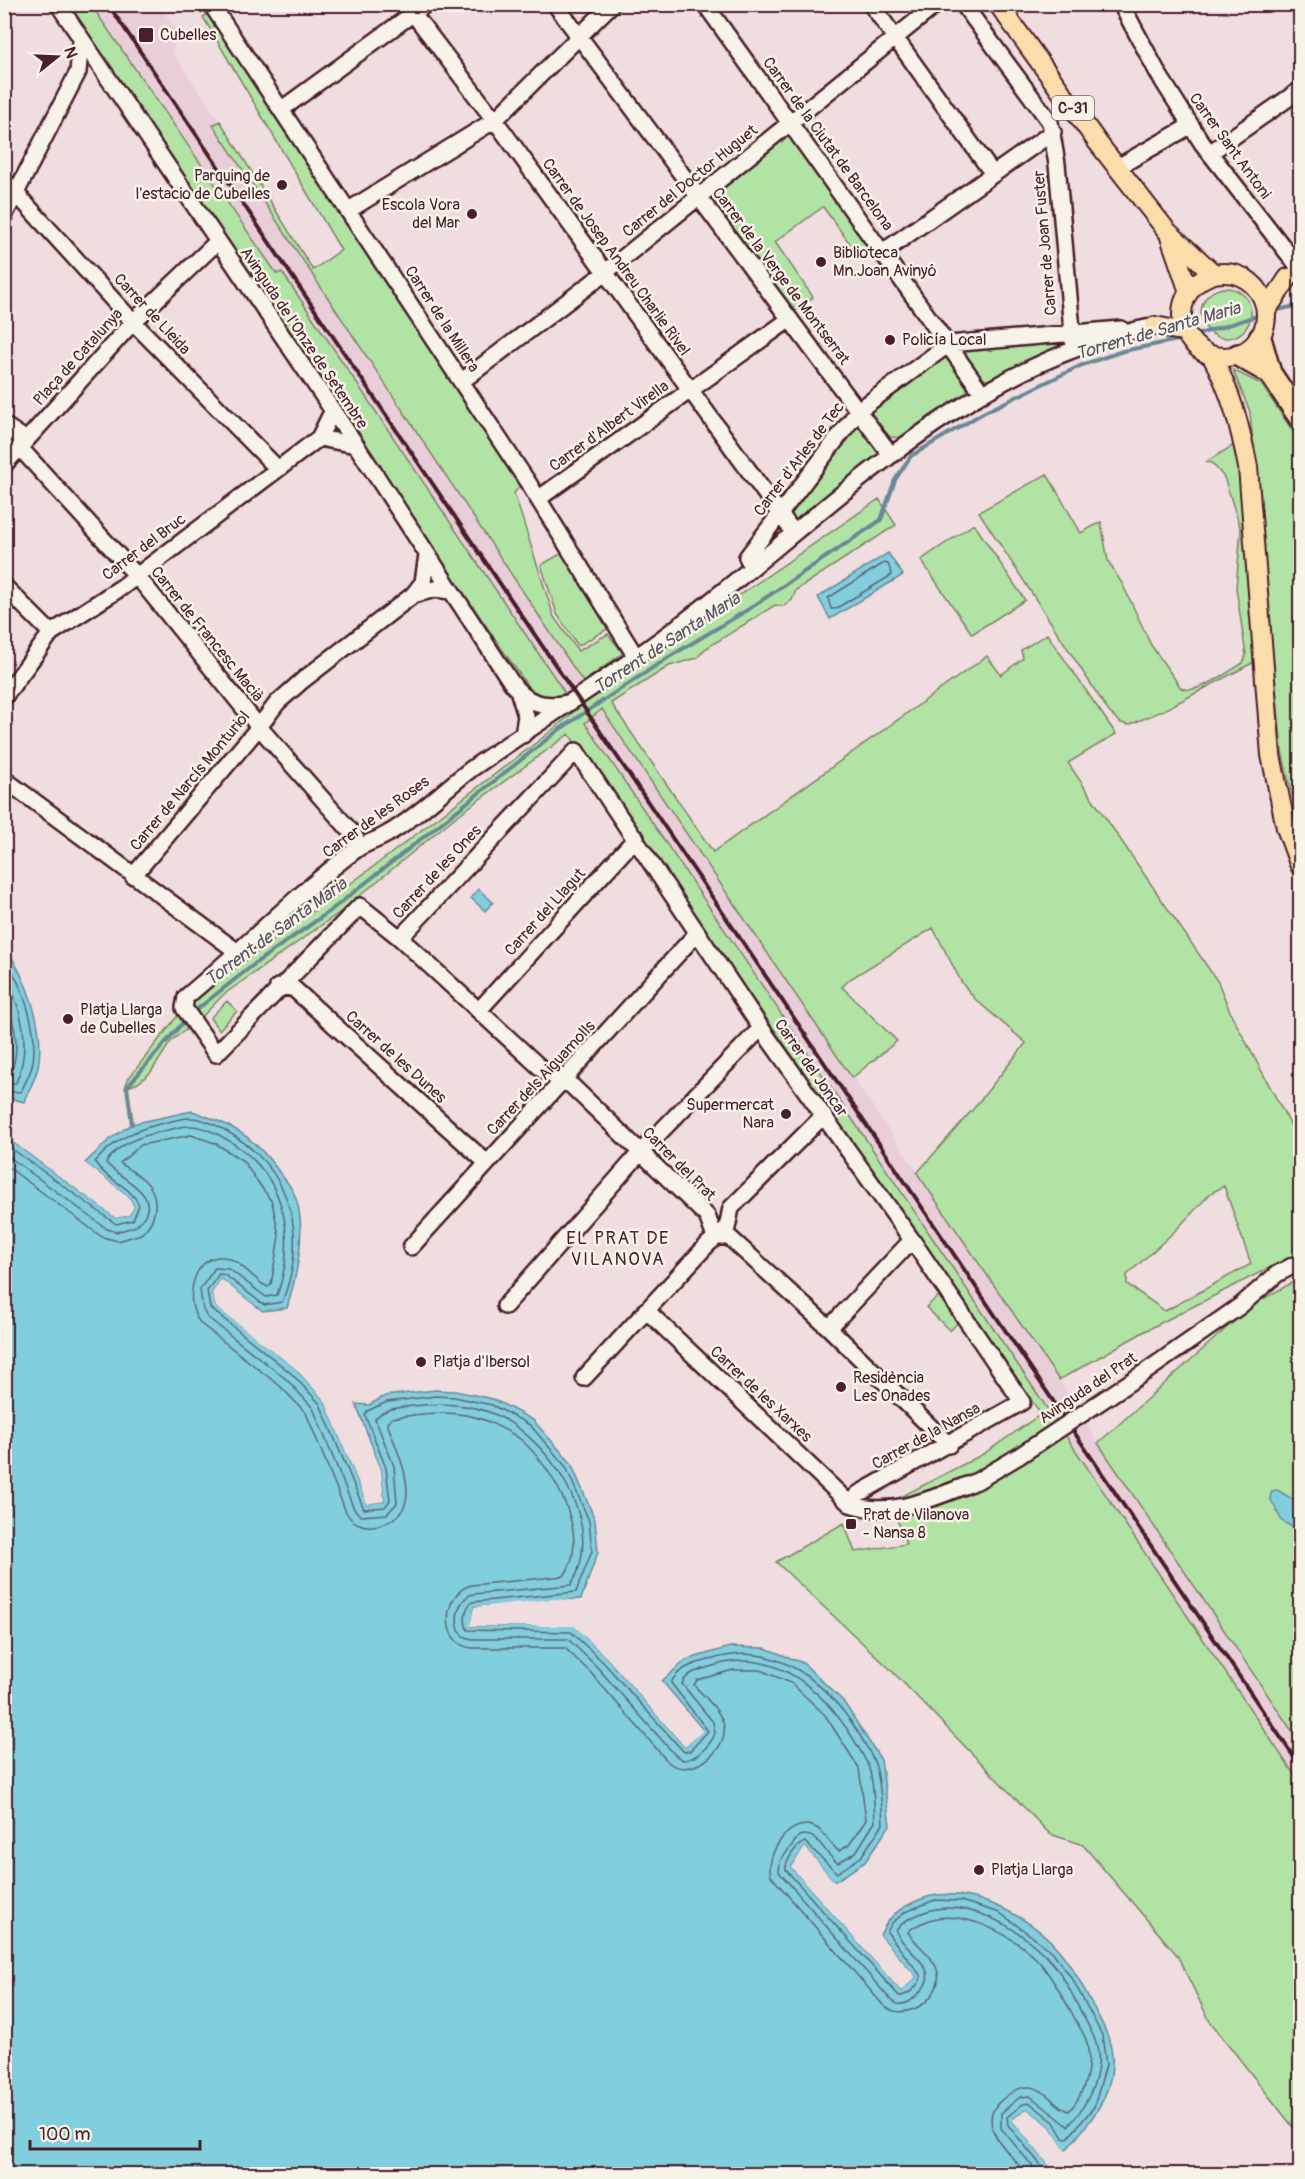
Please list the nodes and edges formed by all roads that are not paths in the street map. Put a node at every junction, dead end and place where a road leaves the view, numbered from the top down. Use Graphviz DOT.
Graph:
graph roads {
  1 [pos="58,4"];
  2 [pos="211,4"];
  3 [pos="555,4"];
  4 [pos="612,4"];
  5 [pos="705,4"];
  6 [pos="871,4"];
  7 [pos="937,4"];
  8 [pos="963,4"];
  9 [pos="998,4"];
  10 [pos="1007,4"];
  11 [pos="1121,4"];
  12 [pos="415,7"];
  13 [pos="579,37"];
  14 [pos="895,38"];
  15 [pos="81,40"];
  16 [pos="99,68"];
  17 [pos="78,72"];
  18 [pos="1300,90"];
  19 [pos="282,109"];
  20 [pos="495,120"];
  21 [pos="790,122"];
  22 [pos="1190,126"];
  23 [pos="1053,132"];
  24 [pos="1211,153"];
  25 [pos="1123,164"];
  26 [pos="993,174"];
  27 [pos="4,180"];
  28 [pos="17,193"];
  29 [pos="699,196"];
  30 [pos="1151,209"];
  31 [pos="349,210"];
  32 [pos="4,216"];
  33 [pos="1167,231"];
  34 [pos="217,242"];
  35 [pos="883,252"];
  36 [pos="605,273"];
  37 [pos="1214,274"];
  38 [pos="1295,274"];
  39 [pos="1251,283"];
  40 [pos="1189,292"];
  41 [pos="1183,312"];
  42 [pos="1266,313"];
  43 [pos="790,319"];
  44 [pos="133,322"];
  45 [pos="1155,326"];
  46 [pos="1133,330"];
  47 [pos="1072,333"];
  48 [pos="1189,337"];
  49 [pos="1260,338"];
  50 [pos="949,344"];
  51 [pos="1075,350"];
  52 [pos="1211,355"];
  53 [pos="1238,355"];
  54 [pos="1270,373"];
  55 [pos="462,381"];
  56 [pos="690,390"];
  57 [pos="983,394"];
  58 [pos="859,410"];
  59 [pos="332,412"];
  60 [pos="1300,418"];
  61 [pos="4,425"];
  62 [pos="319,438"];
  63 [pos="356,445"];
  64 [pos="21,449"];
  65 [pos="891,455"];
  66 [pos="4,465"];
  67 [pos="278,469"];
  68 [pos="538,499"];
  69 [pos="781,514"];
  70 [pos="794,533"];
  71 [pos="427,555"];
  72 [pos="752,567"];
  73 [pos="137,576"];
  74 [pos="4,586"];
  75 [pos="450,591"];
  76 [pos="413,595"];
  77 [pos="51,633"];
  78 [pos="636,657"];
  79 [pos="519,693"];
  80 [pos="4,697"];
  81 [pos="569,702"];
  82 [pos="260,727"];
  83 [pos="523,735"];
  84 [pos="576,751"];
  85 [pos="4,779"];
  86 [pos="636,838"];
  87 [pos="360,847"];
  88 [pos="1300,866"];
  89 [pos="133,876"];
  90 [pos="697,933"];
  91 [pos="400,938"];
  92 [pos="239,953"];
  93 [pos="288,983"];
  94 [pos="480,1009"];
  95 [pos="196,1026"];
  96 [pos="761,1028"];
  97 [pos="565,1080"];
  98 [pos="822,1117"];
  99 [pos="640,1153"];
  100 [pos="487,1163"];
  101 [pos="718,1237"];
  102 [pos="912,1240"];
  103 [pos="411,1247"];
  104 [pos="1300,1262"];
  105 [pos="505,1306"];
  106 [pos="646,1310"];
  107 [pos="829,1328"];
  108 [pos="584,1378"];
  109 [pos="1022,1402"];
  110 [pos="949,1445"];
  111 [pos="876,1485"];
  112 [pos="850,1504"];
  113 [pos="879,1508"];
  1 -- 15 [label="street, Avinguda de l'Onze de Setembre"];
  2 -- 19 [label="street, Carrer de la Millera"];
  3 -- 13 [label="street, Carrer de la Verge de Montserrat"];
  4 -- 13 [label="street"];
  5 -- 21 [label="street, Carrer de la Ciutat de Barcelona"];
  6 -- 14 [label="street"];
  7 -- 14 [label="street, Carrer del Doctor Huguet"];
  8 -- 23 [label="street"];
  9 -- 30 [label="main road, C-31"];
  10 -- 25 [label="main road, C-31"];
  11 -- 22 [label="street, Carrer Sant Antoni"];
  12 -- 19 [label="street"];
  12 -- 20 [label="street, Carrer de Josep Andreu Charlie Rivel"];
  13 -- 20 [label="street"];
  13 -- 29 [label="street, Carrer de la Verge de Montserrat"];
  14 -- 21 [label="street, Carrer del Doctor Huguet"];
  14 -- 26 [label="street"];
  15 -- 16 [label="street, Avinguda de l'Onze de Setembre"];
  15 -- 17 [label="street"];
  16 -- 17 [label="street"];
  16 -- 34 [label="street, Avinguda de l'Onze de Setembre"];
  17 -- 28 [label="street"];
  18 -- 24 [label="street"];
  19 -- 31 [label="street, Carrer de la Millera"];
  20 -- 31 [label="street"];
  20 -- 36 [label="street, Carrer de Josep Andreu Charlie Rivel"];
  21 -- 29 [label="street, Carrer del Doctor Huguet"];
  21 -- 35 [label="street, Carrer de la Ciutat de Barcelona"];
  22 -- 24 [label="street, Carrer Sant Antoni"];
  22 -- 25 [label="street"];
  23 -- 26 [label="street"];
  23 -- 47 [label="street, Carrer de Joan Fuster"];
  24 -- 38 [label="street, Carrer Sant Antoni"];
  25 -- 30 [label="main road, C-31"];
  26 -- 35 [label="street"];
  27 -- 28 [label="street, Carrer de Lleida"];
  28 -- 32 [label="street"];
  28 -- 44 [label="street, Carrer de Lleida"];
  29 -- 36 [label="street, Carrer del Doctor Huguet"];
  29 -- 43 [label="street, Carrer de la Verge de Montserrat"];
  30 -- 33 [label="main road, C-31"];
  31 -- 55 [label="street, Carrer de la Millera"];
  33 -- 37 [label="main road, C-31"];
  33 -- 40 [label="main road, C-31"];
  34 -- 44 [label="street, Plaça de Catalunya"];
  34 -- 59 [label="street, Avinguda de l'Onze de Setembre"];
  35 -- 50 [label="street, Carrer de la Ciutat de Barcelona"];
  36 -- 55 [label="street, Carrer del Doctor Huguet"];
  36 -- 56 [label="street, Carrer de Josep Andreu Charlie Rivel"];
  37 -- 39 [label="main road"];
  37 -- 40 [label="main road"];
  38 -- 39 [label="main road"];
  38 -- 42 [label="main road"];
  39 -- 42 [label="main road"];
  40 -- 41 [label="main road"];
  41 -- 45 [label="main road"];
  41 -- 48 [label="main road"];
  42 -- 49 [label="main road"];
  43 -- 56 [label="street, Carrer d'Albert Virella"];
  43 -- 58 [label="street, Carrer de la Verge de Montserrat"];
  44 -- 64 [label="street, Plaça de Catalunya"];
  44 -- 67 [label="street, Carrer de Lleida"];
  45 -- 46 [label="street"];
  45 -- 48 [label="main road"];
  46 -- 47 [label="street"];
  46 -- 51 [label="street"];
  47 -- 50 [label="street"];
  47 -- 51 [label="street, Carrer de Joan Fuster"];
  48 -- 52 [label="main road"];
  49 -- 53 [label="main road"];
  49 -- 54 [label="highway"];
  50 -- 57 [label="street, Carrer de la Ciutat de Barcelona"];
  50 -- 58 [label="street, Carrer d'Arles de Tec"];
  51 -- 57 [label="street"];
  52 -- 53 [label="main road"];
  52 -- 88 [label="main road"];
  53 -- 54 [label="highway"];
  54 -- 60 [label="highway"];
  55 -- 68 [label="street, Carrer de la Millera"];
  56 -- 68 [label="street, Carrer d'Albert Virella"];
  56 -- 69 [label="street, Carrer de Josep Andreu Charlie Rivel"];
  57 -- 65 [label="street"];
  58 -- 65 [label="street, Carrer de la Verge de Montserrat"];
  58 -- 69 [label="street, Carrer d'Arles de Tec"];
  59 -- 62 [label="street, Carrer del Bruc"];
  59 -- 63 [label="street, Avinguda de l'Onze de Setembre"];
  61 -- 64 [label="street"];
  62 -- 63 [label="street"];
  62 -- 67 [label="street, Carrer del Bruc"];
  63 -- 71 [label="street, Avinguda de l'Onze de Setembre"];
  64 -- 66 [label="street, Plaça de Catalunya"];
  64 -- 73 [label="street, Carrer de Francesc Macià"];
  65 -- 70 [label="street"];
  67 -- 73 [label="street, Carrer del Bruc"];
  68 -- 78 [label="street, Carrer de la Millera"];
  69 -- 70 [label="street, Carrer de Josep Andreu Charlie Rivel"];
  69 -- 72 [label="street, Carrer d'Arles de Tec"];
  70 -- 72 [label="street"];
  71 -- 75 [label="street, Avinguda de l'Onze de Setembre"];
  71 -- 76 [label="street, Carrer de Narcís Monturiol"];
  72 -- 78 [label="street"];
  73 -- 77 [label="street, Carrer del Bruc"];
  73 -- 82 [label="street, Carrer de Francesc Macià"];
  74 -- 77 [label="street"];
  75 -- 76 [label="street, Carrer de Narcís Monturiol"];
  75 -- 79 [label="street, Avinguda de l'Onze de Setembre"];
  76 -- 82 [label="street, Carrer de Narcís Monturiol"];
  77 -- 80 [label="street, Carrer del Bruc"];
  78 -- 81 [label="street"];
  79 -- 81 [label="street"];
  79 -- 83 [label="street, Avinguda de l'Onze de Setembre"];
  81 -- 83 [label="street, Carrer de les Roses"];
  82 -- 87 [label="street, Carrer de Francesc Macià"];
  82 -- 89 [label="street, Carrer de Narcís Monturiol"];
  83 -- 87 [label="street, Carrer de les Roses"];
  84 -- 86 [label="street, Carrer del Joncar"];
  84 -- 91 [label="street, Carrer de les Ones"];
  85 -- 89 [label="street"];
  86 -- 90 [label="street, Carrer del Joncar"];
  86 -- 94 [label="street, Carrer del Llagut"];
  87 -- 92 [label="street, Carrer de les Roses"];
  89 -- 92 [label="street"];
  90 -- 96 [label="street, Carrer del Joncar"];
  90 -- 97 [label="street, Carrer dels Aiguamolls"];
  91 -- 93 [label="street, Carrer de les Ones"];
  91 -- 94 [label="street, Carrer del Prat"];
  92 -- 95 [label="street, Carrer de les Roses"];
  93 -- 95 [label="street, Carrer de les Ones"];
  93 -- 100 [label="street, Carrer de les Dunes"];
  94 -- 97 [label="street, Carrer del Prat"];
  96 -- 98 [label="street, Carrer del Joncar"];
  96 -- 99 [label="street"];
  97 -- 99 [label="street, Carrer del Prat"];
  97 -- 100 [label="street, Carrer dels Aiguamolls"];
  98 -- 101 [label="street"];
  98 -- 102 [label="street, Carrer del Joncar"];
  99 -- 101 [label="street, Carrer del Prat"];
  99 -- 105 [label="street"];
  100 -- 103 [label="street, Carrer dels Aiguamolls"];
  101 -- 106 [label="street"];
  101 -- 107 [label="street"];
  102 -- 107 [label="street"];
  102 -- 109 [label="street, Carrer del Joncar"];
  104 -- 113 [label="street, Avinguda del Prat, bridge"];
  106 -- 108 [label="street"];
  106 -- 112 [label="street, Carrer de les Xarxes"];
  107 -- 110 [label="street"];
  109 -- 110 [label="street, Carrer de la Nansa"];
  110 -- 111 [label="street, Carrer de la Nansa"];
  111 -- 112 [label="street, Carrer de la Nansa"];
  111 -- 113 [label="street"];
  112 -- 113 [label="street, Avinguda del Prat"];
}
